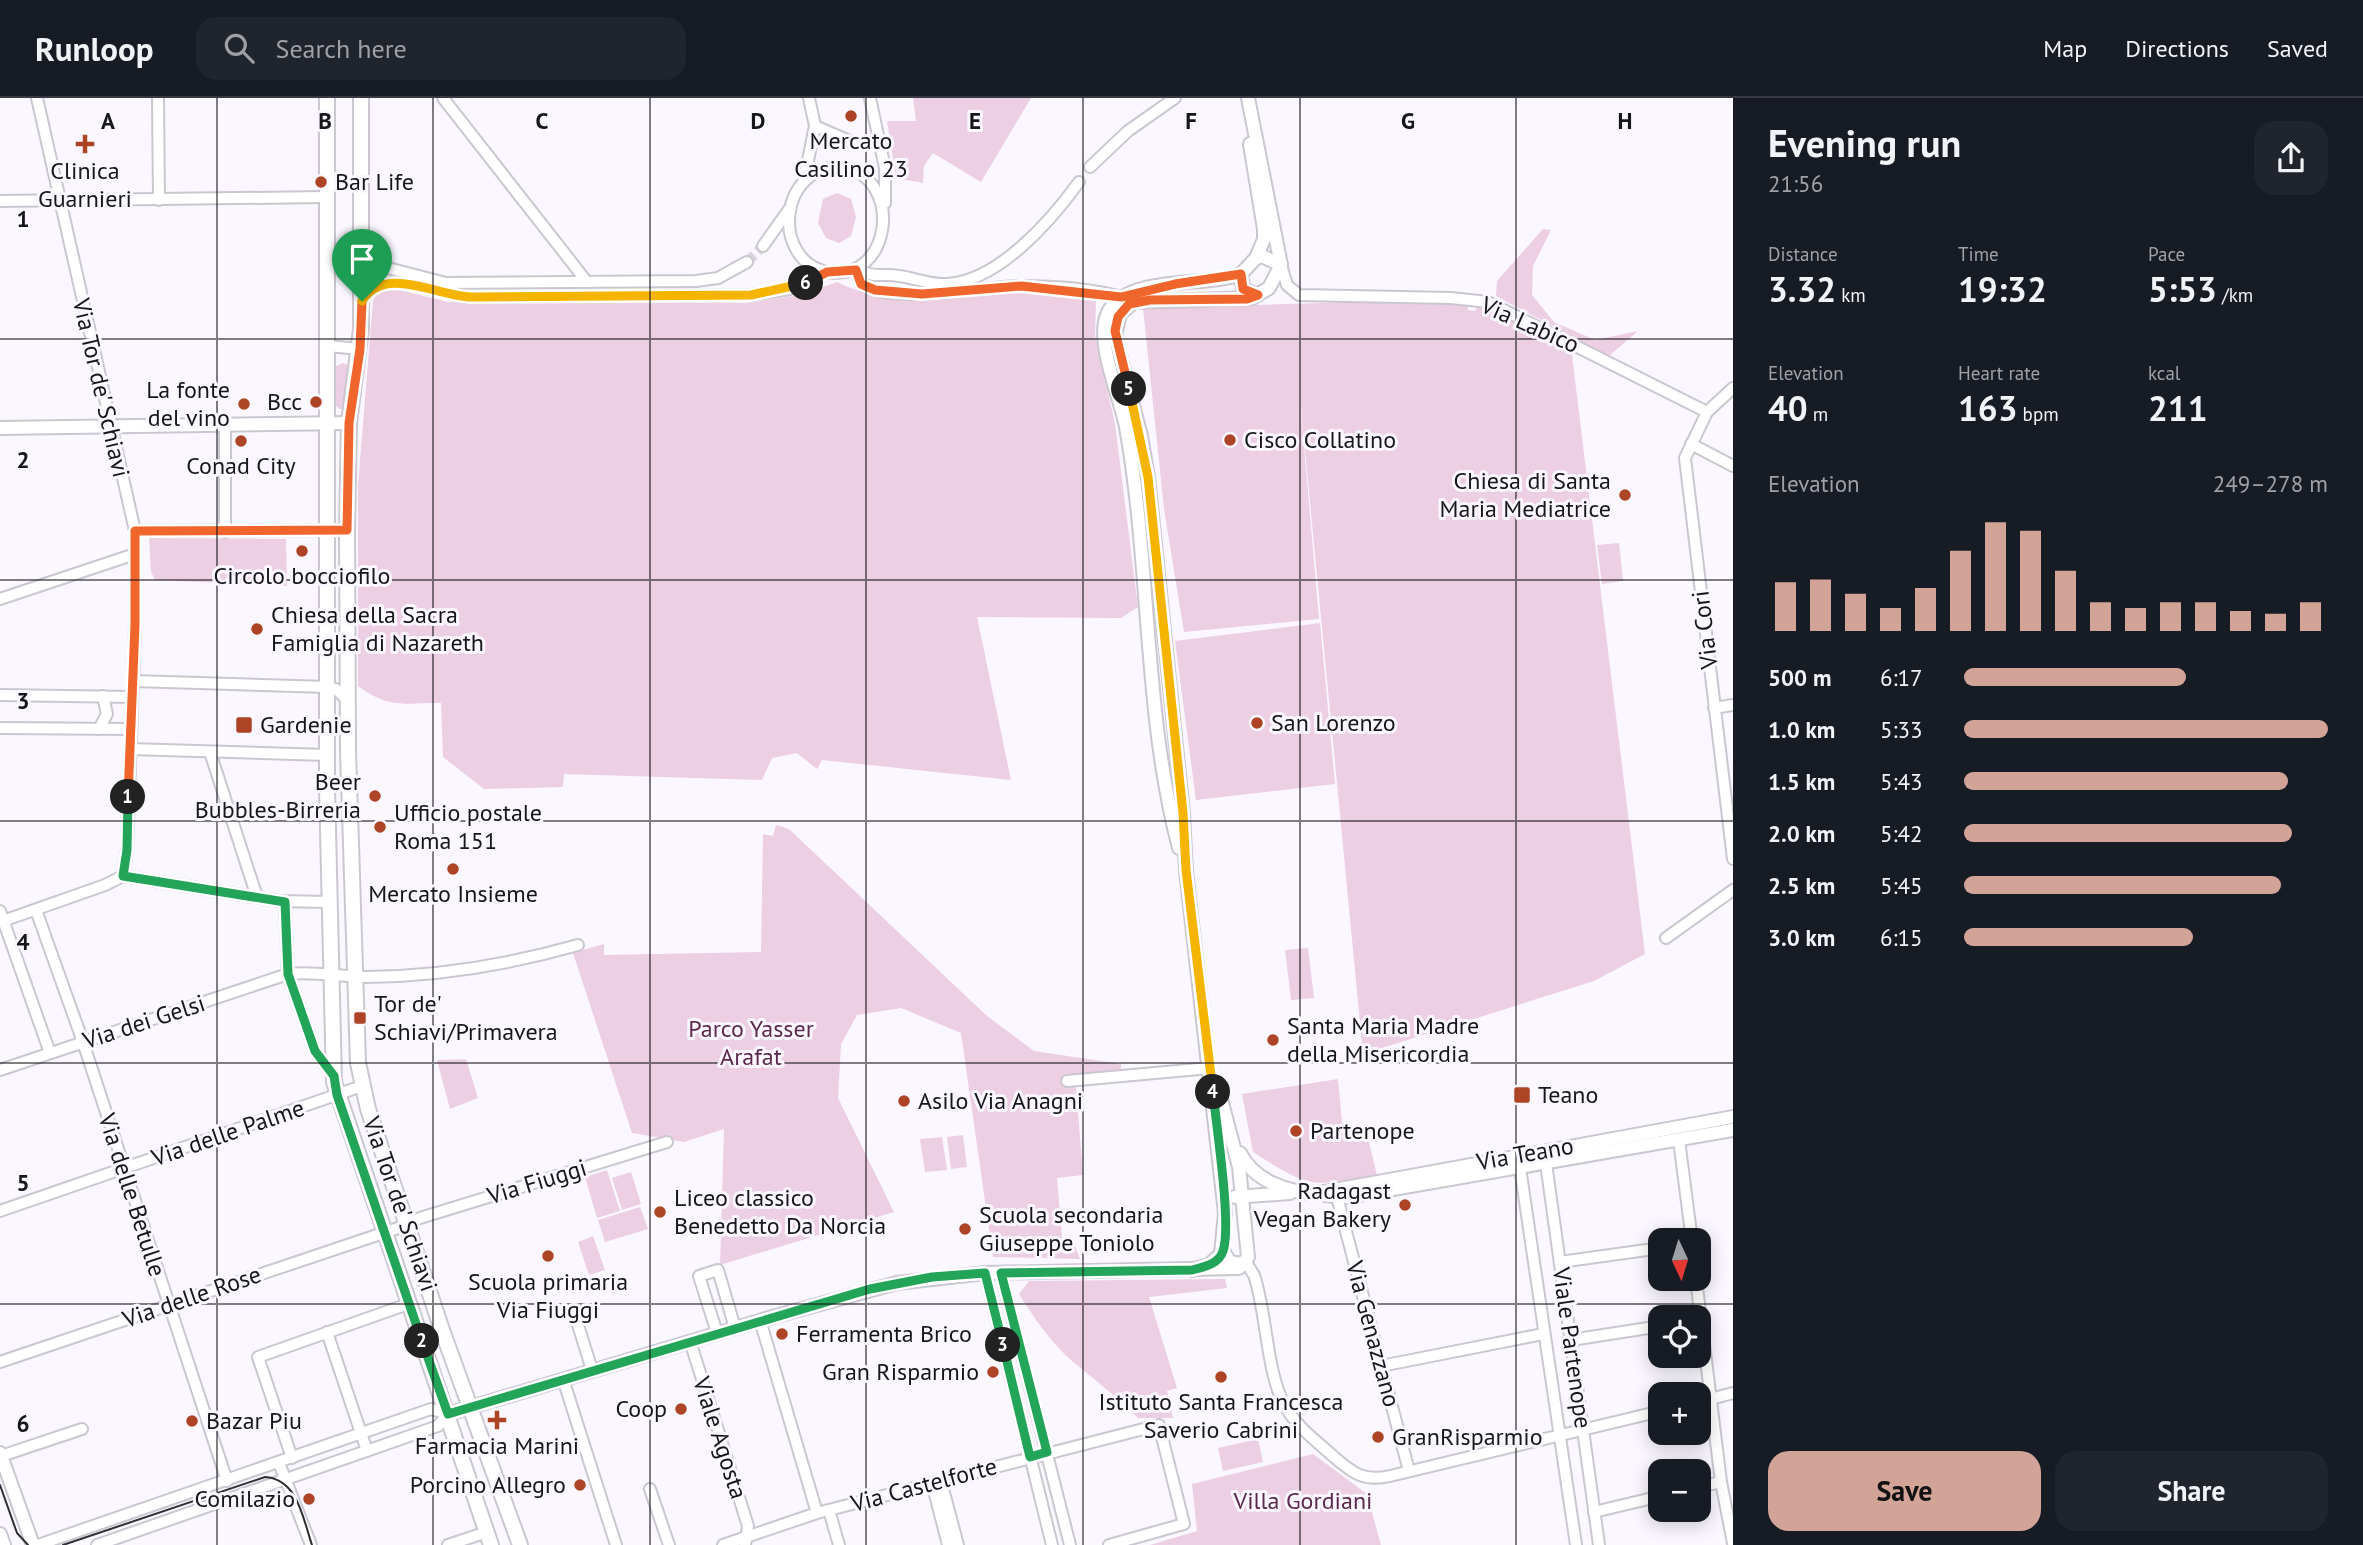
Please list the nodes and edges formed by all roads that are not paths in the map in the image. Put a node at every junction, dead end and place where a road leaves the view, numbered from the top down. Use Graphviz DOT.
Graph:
graph roads {
  1 [pos="37,98"];
  2 [pos="158,98"];
  3 [pos="327,98"];
  4 [pos="361,98"];
  5 [pos="443,98"];
  6 [pos="809,98"];
  7 [pos="870,98"];
  8 [pos="1175,98"];
  9 [pos="1247,98"];
  10 [pos="815,126"];
  11 [pos="880,143"];
  12 [pos="1090,167"];
  13 [pos="804,180"];
  14 [pos="1079,182"];
  15 [pos="326,197"];
  16 [pos="159,200"];
  17 [pos="0,201"];
  18 [pos="59,201"];
  19 [pos="790,208"];
  20 [pos="884,209"];
  21 [pos="761,244"];
  22 [pos="363,250"];
  23 [pos="1256,258"];
  24 [pos="745,260"];
  25 [pos="1281,265"];
  26 [pos="857,269"];
  27 [pos="827,272"];
  28 [pos="1241,274"];
  29 [pos="587,282"];
  30 [pos="1258,295"];
  31 [pos="1121,297"];
  32 [pos="362,301"];
  33 [pos="328,346"];
  34 [pos="360,349"];
  35 [pos="1733,388"];
  36 [pos="1707,412"];
  37 [pos="329,423"];
  38 [pos="349,423"];
  39 [pos="225,425"];
  40 [pos="110,427"];
  41 [pos="0,428"];
  42 [pos="1691,444"];
  43 [pos="1733,466"];
  44 [pos="347,530"];
  45 [pos="135,531"];
  46 [pos="328,531"];
  47 [pos="225,532"];
  48 [pos="135,554"];
  49 [pos="0,599"];
  50 [pos="133,681"];
  51 [pos="328,687"];
  52 [pos="0,695"];
  53 [pos="103,696"];
  54 [pos="132,696"];
  55 [pos="348,701"];
  56 [pos="1733,705"];
  57 [pos="1714,708"];
  58 [pos="0,728"];
  59 [pos="99,729"];
  60 [pos="130,729"];
  61 [pos="130,750"];
  62 [pos="210,752"];
  63 [pos="327,755"];
  64 [pos="1733,859"];
  65 [pos="1186,870"];
  66 [pos="123,876"];
  67 [pos="1733,890"];
  68 [pos="257,897"];
  69 [pos="285,902"];
  70 [pos="328,902"];
  71 [pos="36,910"];
  72 [pos="1,918"];
  73 [pos="1665,937"];
  74 [pos="578,945"];
  75 [pos="330,973"];
  76 [pos="288,974"];
  77 [pos="354,976"];
  78 [pos="309,1037"];
  79 [pos="83,1042"];
  80 [pos="333,1043"];
  81 [pos="50,1053"];
  82 [pos="1210,1068"];
  83 [pos="0,1070"];
  84 [pos="334,1076"];
  85 [pos="1066,1081"];
  86 [pos="362,1086"];
  87 [pos="337,1095"];
  88 [pos="1732,1124"];
  89 [pos="1234,1140"];
  90 [pos="1679,1140"];
  91 [pos="667,1142"];
  92 [pos="1547,1155"];
  93 [pos="1519,1160"];
  94 [pos="123,1169"];
  95 [pos="1455,1172"];
  96 [pos="1274,1193"];
  97 [pos="1297,1193"];
  98 [pos="1318,1193"];
  99 [pos="1242,1195"];
  100 [pos="1337,1197"];
  101 [pos="0,1211"];
  102 [pos="1225,1213"];
  103 [pos="1245,1220"];
  104 [pos="407,1224"];
  105 [pos="1690,1228"];
  106 [pos="384,1232"];
  107 [pos="1224,1250"];
  108 [pos="1648,1250"];
  109 [pos="1560,1262"];
  110 [pos="1245,1263"];
  111 [pos="1192,1270"];
  112 [pos="985,1273"];
  113 [pos="1001,1273"];
  114 [pos="408,1304"];
  115 [pos="167,1306"];
  116 [pos="574,1312"];
  117 [pos="760,1320"];
  118 [pos="735,1328"];
  119 [pos="1648,1328"];
  120 [pos="327,1332"];
  121 [pos="717,1333"];
  122 [pos="1543,1334"];
  123 [pos="1571,1339"];
  124 [pos="690,1341"];
  125 [pos="0,1362"];
  126 [pos="1381,1366"];
  127 [pos="592,1370"];
  128 [pos="563,1379"];
  129 [pos="1733,1393"];
  130 [pos="1711,1399"];
  131 [pos="472,1407"];
  132 [pos="448,1414"];
  133 [pos="1648,1414"];
  134 [pos="82,1429"];
  135 [pos="1583,1429"];
  136 [pos="361,1433"];
  137 [pos="1559,1435"];
  138 [pos="367,1451"];
  139 [pos="1047,1452"];
  140 [pos="1,1454"];
  141 [pos="1030,1457"];
  142 [pos="292,1458"];
  143 [pos="279,1463"];
  144 [pos="1409,1471"];
  145 [pos="285,1480"];
  146 [pos="227,1481"];
  147 [pos="937,1482"];
  148 [pos="1721,1482"];
  149 [pos="1711,1484"];
  150 [pos="650,1489"];
  151 [pos="1648,1499"];
  152 [pos="823,1512"];
  153 [pos="1594,1512"];
  154 [pos="0,1534"];
  155 [pos="489,1538"];
  156 [pos="747,1540"];
  157 [pos="1733,1544"];
  158 [pos="4,1545"];
  159 [pos="36,1545"];
  160 [pos="96,1545"];
  161 [pos="311,1545"];
  162 [pos="449,1545"];
  163 [pos="520,1545"];
  164 [pos="615,1545"];
  165 [pos="669,1545"];
  166 [pos="723,1545"];
  167 [pos="839,1545"];
  168 [pos="948,1545"];
  169 [pos="958,1545"];
  170 [pos="1052,1545"];
  171 [pos="1070,1545"];
  172 [pos="1109,1545"];
  173 [pos="1576,1545"];
  174 [pos="1599,1545"];
  1 -- 18 [label="street, Via Tor de' Schiavi"];
  2 -- 16 [label="street"];
  3 -- 15 [label="main road, Via Tor de' Schiavi"];
  4 -- 22 [label="main road, Via Tor de' Schiavi"];
  5 -- 29 [label="street"];
  6 -- 10 [label="street"];
  7 -- 11 [label="street"];
  8 -- 12 [label="street"];
  9 -- 23 [label="street"];
  9 -- 25 [label="street"];
  10 -- 11 [label="street"];
  10 -- 13 [label="street"];
  11 -- 20 [label="street"];
  13 -- 19 [label="street"];
  13 -- 20 [label="street"];
  14 -- 26 [label="street"];
  15 -- 16 [label="street"];
  15 -- 33 [label="main road, Via Tor de' Schiavi"];
  16 -- 18 [label="street"];
  17 -- 18 [label="street"];
  18 -- 40 [label="street, Via Tor de' Schiavi"];
  19 -- 21 [label="street"];
  19 -- 27 [label="street"];
  20 -- 26 [label="street"];
  22 -- 29 [label="street"];
  22 -- 32 [label="main road, Via Tor de' Schiavi"];
  23 -- 25 [label="street"];
  23 -- 28 [label="street"];
  24 -- 29 [label="street"];
  25 -- 30 [label="street"];
  25 -- 36 [label="street, Via Labico"];
  26 -- 27 [label="street"];
  26 -- 31 [label="street"];
  27 -- 32 [label="street"];
  28 -- 30 [label="street"];
  28 -- 31 [label="street"];
  30 -- 65 [label="street"];
  31 -- 65 [label="street"];
  32 -- 34 [label="main road, Via Tor de' Schiavi"];
  33 -- 34 [label="street"];
  33 -- 37 [label="main road, Via Tor de' Schiavi"];
  34 -- 38 [label="main road, Via Tor de' Schiavi"];
  35 -- 36 [label="street"];
  36 -- 42 [label="street"];
  37 -- 38 [label="street"];
  37 -- 39 [label="street"];
  37 -- 46 [label="main road, Via Tor de' Schiavi"];
  38 -- 44 [label="main road, Via Tor de' Schiavi"];
  39 -- 40 [label="street"];
  39 -- 47 [label="street"];
  40 -- 41 [label="street"];
  40 -- 45 [label="street, Via Tor de' Schiavi"];
  42 -- 43 [label="street"];
  42 -- 57 [label="street, Via Cori"];
  44 -- 46 [label="street"];
  44 -- 55 [label="main road, Via Tor de' Schiavi"];
  45 -- 47 [label="street"];
  45 -- 48 [label="street, Via Tor de' Schiavi"];
  46 -- 47 [label="street"];
  46 -- 51 [label="main road, Via Tor de' Schiavi"];
  48 -- 49 [label="street"];
  48 -- 50 [label="street, Via Tor de' Schiavi"];
  50 -- 51 [label="street"];
  50 -- 54 [label="street, Via Tor de' Schiavi"];
  51 -- 55 [label="street"];
  51 -- 63 [label="main road, Via Tor de' Schiavi"];
  52 -- 53 [label="street"];
  53 -- 54 [label="street"];
  53 -- 59 [label="street"];
  54 -- 60 [label="street, Via Tor de' Schiavi"];
  55 -- 77 [label="main road, Via Tor de' Schiavi"];
  56 -- 57 [label="street"];
  57 -- 64 [label="street, Via Cori"];
  58 -- 59 [label="street"];
  59 -- 60 [label="street"];
  60 -- 61 [label="street, Via Tor de' Schiavi"];
  61 -- 62 [label="street"];
  61 -- 66 [label="street, Via Tor de' Schiavi"];
  62 -- 63 [label="street"];
  62 -- 68 [label="street"];
  63 -- 70 [label="main road, Via Tor de' Schiavi"];
  65 -- 82 [label="street"];
  66 -- 68 [label="street"];
  66 -- 71 [label="street"];
  67 -- 73 [label="street"];
  68 -- 69 [label="street"];
  69 -- 70 [label="street"];
  69 -- 76 [label="street, Via Tor de' Schiavi"];
  70 -- 75 [label="main road, Via Tor de' Schiavi"];
  71 -- 72 [label="street"];
  71 -- 79 [label="street, Via delle Betulle"];
  72 -- 81 [label="street"];
  74 -- 77 [label="street, Via dei Gelsi"];
  75 -- 76 [label="street, Via dei Gelsi"];
  75 -- 77 [label="street, Via dei Gelsi"];
  75 -- 80 [label="main road, Via Tor de' Schiavi"];
  76 -- 78 [label="street, Via Tor de' Schiavi"];
  76 -- 79 [label="street, Via dei Gelsi"];
  77 -- 86 [label="main road, Via Tor de' Schiavi"];
  78 -- 80 [label="street"];
  78 -- 84 [label="street, Via Tor de' Schiavi"];
  79 -- 81 [label="street, Via dei Gelsi"];
  79 -- 94 [label="street, Via delle Betulle"];
  80 -- 84 [label="main road, Via Tor de' Schiavi"];
  81 -- 83 [label="street, Via dei Gelsi"];
  82 -- 85 [label="street"];
  82 -- 89 [label="street"];
  82 -- 102 [label="street"];
  84 -- 87 [label="main road, Via Tor de' Schiavi"];
  86 -- 87 [label="street, Via delle Palme"];
  86 -- 104 [label="main road, Via Tor de' Schiavi"];
  87 -- 94 [label="street, Via delle Palme"];
  87 -- 106 [label="main road, Via Tor de' Schiavi"];
  88 -- 90 [label="street, Via Teano"];
  88 -- 92 [label="street, Via Teano"];
  89 -- 97 [label="street, Via Teano"];
  89 -- 99 [label="street"];
  90 -- 92 [label="street, Via Teano"];
  90 -- 105 [label="street"];
  91 -- 104 [label="street, Via Fiuggi"];
  92 -- 93 [label="street, Via Teano"];
  92 -- 109 [label="street, Viale Partenope"];
  93 -- 95 [label="street, Via Teano"];
  93 -- 122 [label="street, Viale Partenope"];
  94 -- 101 [label="street, Via delle Palme"];
  94 -- 115 [label="street, Via delle Betulle"];
  95 -- 98 [label="street, Via Teano"];
  95 -- 100 [label="street, Via Teano"];
  96 -- 97 [label="street"];
  96 -- 99 [label="street"];
  96 -- 103 [label="street"];
  97 -- 98 [label="street, Via Teano"];
  98 -- 100 [label="street, Via Teano"];
  99 -- 102 [label="street"];
  99 -- 103 [label="street"];
  100 -- 126 [label="street, Via Genazzano"];
  102 -- 107 [label="street"];
  103 -- 110 [label="street"];
  104 -- 106 [label="street, Via Fiuggi"];
  104 -- 131 [label="main road, Via Tor de' Schiavi"];
  106 -- 114 [label="main road, Via Tor de' Schiavi"];
  106 -- 115 [label="street, Via delle Rose"];
  107 -- 110 [label="street"];
  107 -- 111 [label="street"];
  108 -- 109 [label="street"];
  109 -- 123 [label="street, Viale Partenope"];
  110 -- 111 [label="street"];
  110 -- 144 [label="street"];
  111 -- 113 [label="street"];
  112 -- 113 [label="street"];
  112 -- 117 [label="street"];
  112 -- 141 [label="street"];
  113 -- 139 [label="street"];
  114 -- 120 [label="street"];
  114 -- 132 [label="main road, Via Tor de' Schiavi"];
  115 -- 125 [label="street, Via delle Rose"];
  115 -- 146 [label="street, Via delle Betulle"];
  116 -- 127 [label="street"];
  117 -- 118 [label="street"];
  117 -- 152 [label="street"];
  118 -- 121 [label="street"];
  118 -- 121 [label="street"];
  119 -- 123 [label="street"];
  120 -- 136 [label="street"];
  120 -- 142 [label="street"];
  121 -- 124 [label="street"];
  122 -- 126 [label="street"];
  122 -- 137 [label="street, Viale Partenope"];
  123 -- 135 [label="street, Viale Partenope"];
  124 -- 127 [label="street"];
  124 -- 156 [label="street, Viale Agosta"];
  126 -- 144 [label="street, Via Genazzano"];
  127 -- 128 [label="street"];
  128 -- 131 [label="street"];
  128 -- 164 [label="street"];
  129 -- 130 [label="street"];
  130 -- 148 [label="street"];
  131 -- 132 [label="street"];
  131 -- 163 [label="main road, Via Tor de' Schiavi"];
  132 -- 136 [label="street"];
  132 -- 138 [label="street"];
  132 -- 155 [label="main road, Via Tor de' Schiavi"];
  133 -- 135 [label="street"];
  134 -- 140 [label="street"];
  135 -- 137 [label="street"];
  135 -- 153 [label="street, Viale Partenope"];
  136 -- 138 [label="street"];
  136 -- 142 [label="street"];
  137 -- 144 [label="street"];
  137 -- 173 [label="street, Viale Partenope"];
  138 -- 145 [label="street"];
  139 -- 141 [label="street, Via Castelforte"];
  139 -- 171 [label="street"];
  139 -- 172 [label="street, Via Castelforte"];
  140 -- 159 [label="street"];
  141 -- 147 [label="street, Via Castelforte"];
  141 -- 170 [label="street"];
  142 -- 143 [label="street"];
  143 -- 145 [label="street"];
  143 -- 146 [label="street"];
  145 -- 160 [label="street"];
  145 -- 161 [label="street"];
  146 -- 159 [label="street"];
  147 -- 152 [label="street, Via Castelforte"];
  147 -- 168 [label="street"];
  147 -- 169 [label="street"];
  148 -- 149 [label="street"];
  148 -- 157 [label="street"];
  150 -- 165 [label="street"];
  151 -- 153 [label="street"];
  152 -- 156 [label="street, Via Castelforte"];
  152 -- 167 [label="street"];
  153 -- 174 [label="street, Viale Partenope"];
  154 -- 158 [label="street"];
  155 -- 162 [label="street"];
  156 -- 166 [label="street, Via Castelforte"];
}
